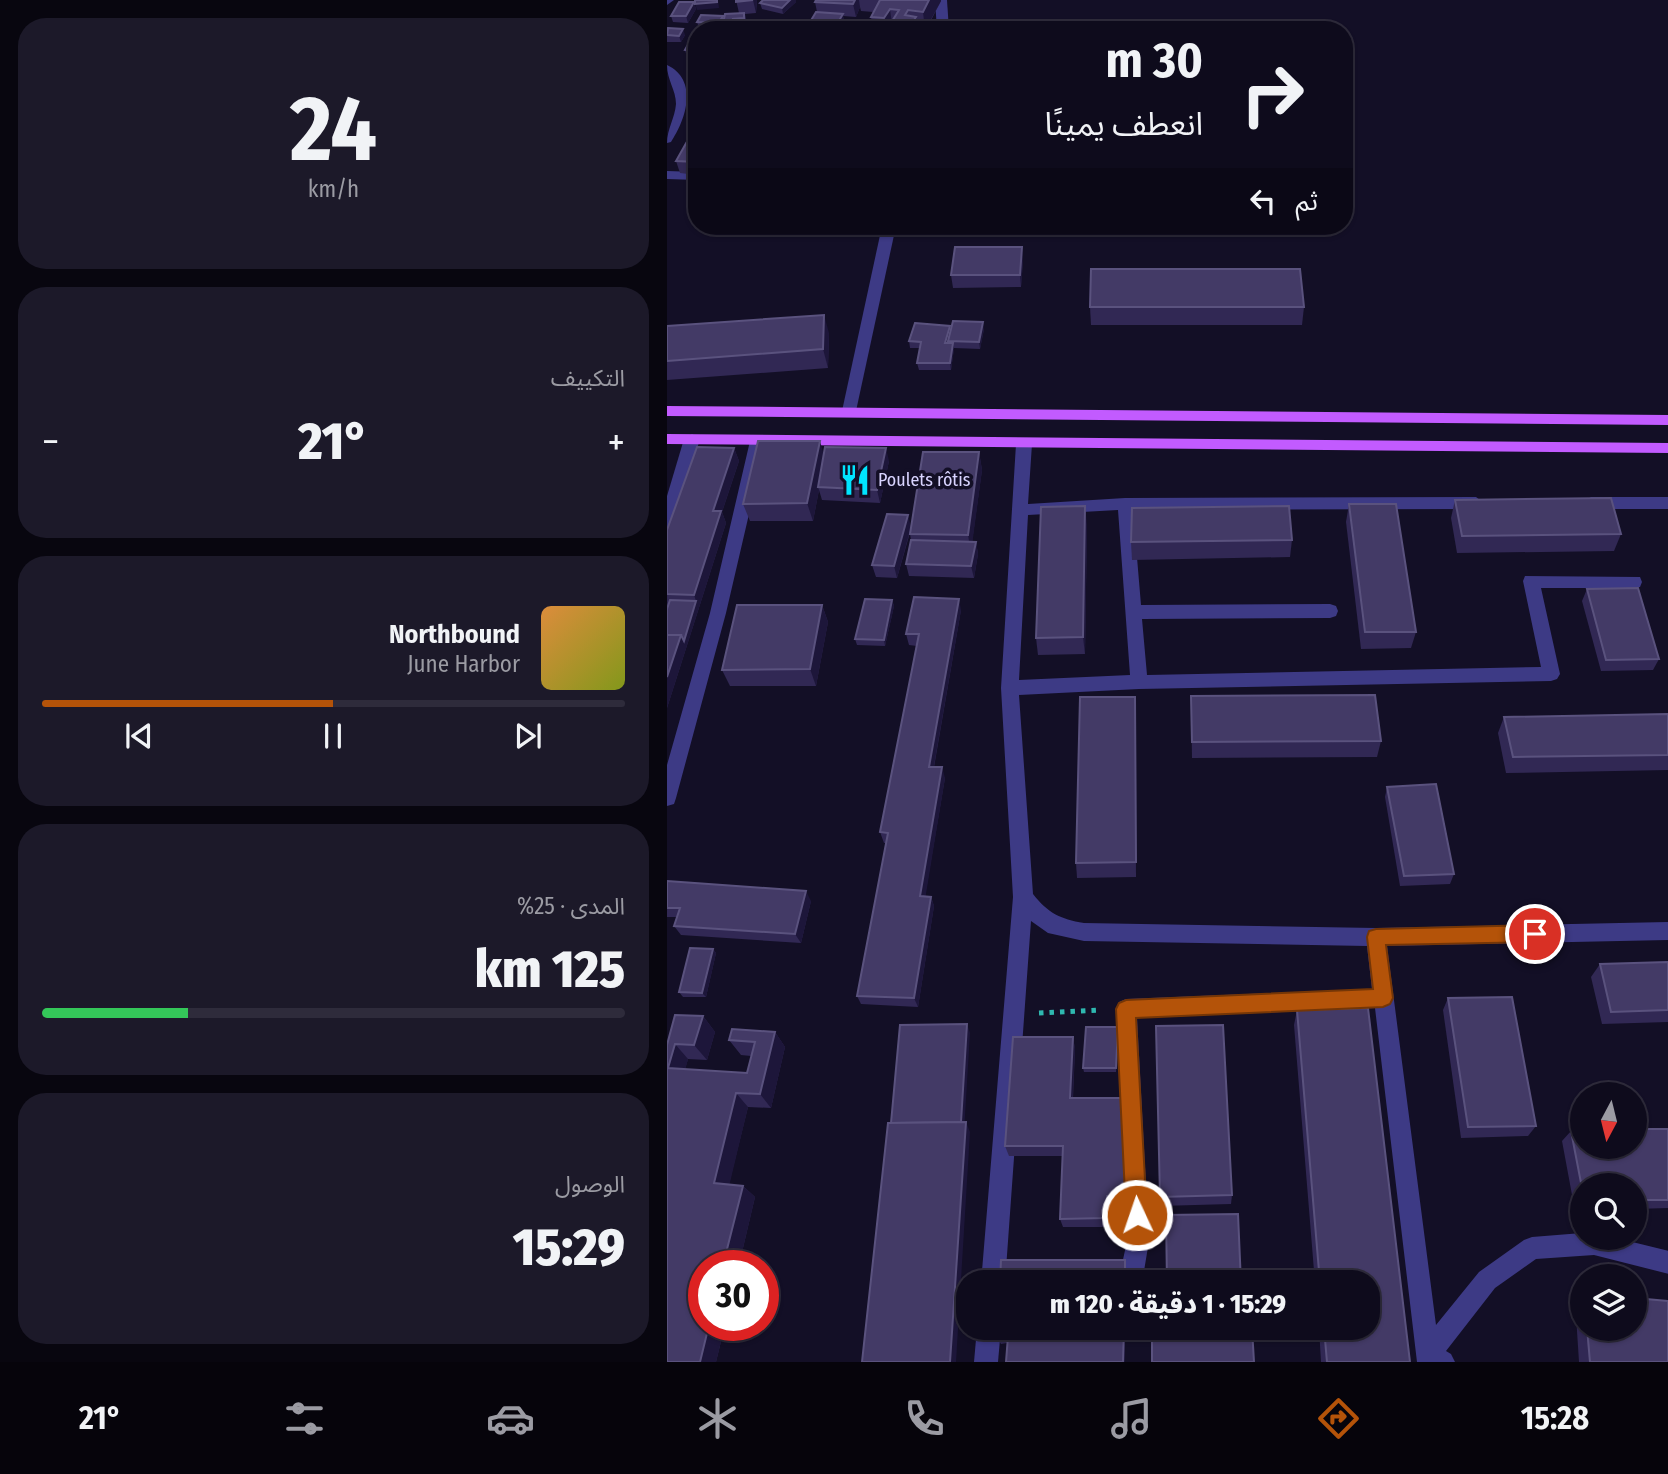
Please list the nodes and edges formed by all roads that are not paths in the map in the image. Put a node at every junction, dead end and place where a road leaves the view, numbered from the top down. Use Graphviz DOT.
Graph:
graph roads {
  1 [pos="941,0"];
  2 [pos="942,21"];
  3 [pos="667,69"];
  4 [pos="667,139"];
  5 [pos="667,175"];
  6 [pos="688,176"];
  7 [pos="887,235"];
  8 [pos="667,411"];
  9 [pos="849,411"];
  10 [pos="1668,420"];
  11 [pos="667,439"];
  12 [pos="692,439"];
  13 [pos="758,441"];
  14 [pos="1024,444"];
  15 [pos="1668,449"];
  16 [pos="1487,503"];
  17 [pos="1571,503"];
  18 [pos="1668,503"];
  19 [pos="1125,505"];
  20 [pos="1020,510"];
  21 [pos="667,522"];
  22 [pos="1634,582"];
  23 [pos="1330,611"];
  24 [pos="1132,612"];
  25 [pos="1139,682"];
  26 [pos="1011,688"];
  27 [pos="667,798"];
  28 [pos="1023,897"];
  29 [pos="1668,931"];
  30 [pos="1376,937"];
  31 [pos="1383,998"];
  32 [pos="1668,1264"];
  33 [pos="994,1270"];
  34 [pos="1132,1270"];
  35 [pos="988,1340"];
  36 [pos="1433,1359"];
  37 [pos="986,1362"];
  1 -- 2 [label="street"];
  3 -- 4 [label="street"];
  5 -- 6 [label="street"];
  7 -- 9 [label="street"];
  8 -- 9 [label="main road"];
  9 -- 10 [label="main road"];
  11 -- 12 [label="main road"];
  12 -- 13 [label="main road"];
  12 -- 21 [label="street"];
  13 -- 14 [label="main road"];
  13 -- 27 [label="street"];
  14 -- 15 [label="main road"];
  14 -- 20 [label="street"];
  16 -- 19 [label="street"];
  17 -- 18 [label="street"];
  19 -- 20 [label="street"];
  19 -- 24 [label="street"];
  20 -- 26 [label="street"];
  22 -- 25 [label="street"];
  23 -- 24 [label="street"];
  24 -- 25 [label="street"];
  25 -- 26 [label="street"];
  26 -- 28 [label="street"];
  28 -- 30 [label="street"];
  28 -- 33 [label="street"];
  29 -- 30 [label="street"];
  30 -- 31 [label="street"];
  31 -- 34 [label="street"];
  31 -- 36 [label="street"];
  32 -- 36 [label="street"];
  35 -- 37 [label="street"];
}
